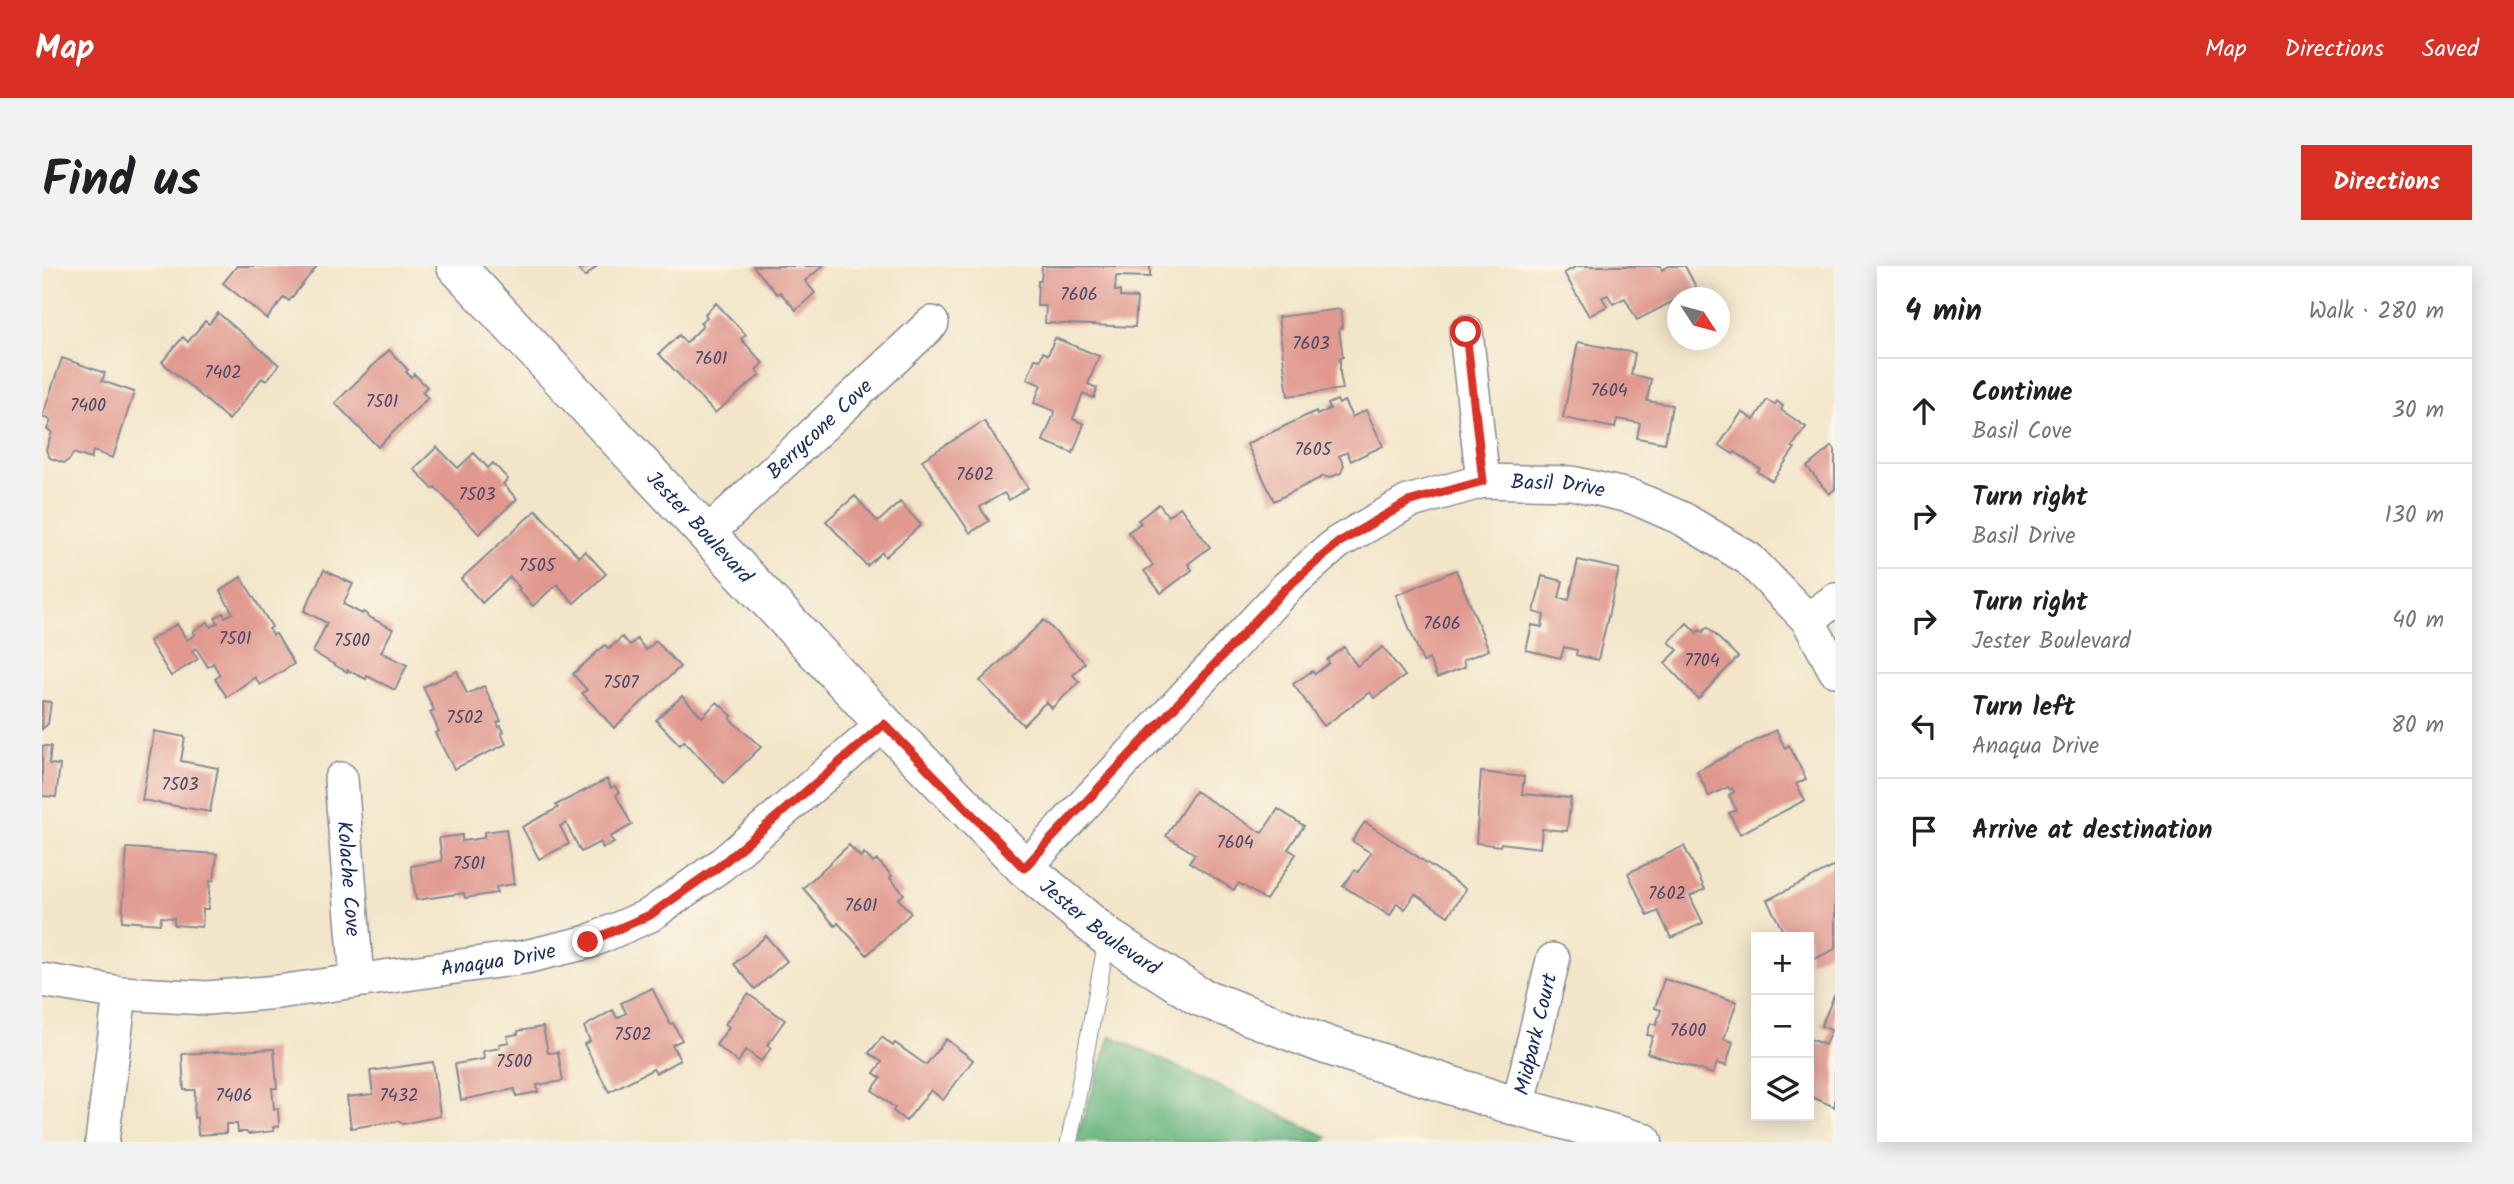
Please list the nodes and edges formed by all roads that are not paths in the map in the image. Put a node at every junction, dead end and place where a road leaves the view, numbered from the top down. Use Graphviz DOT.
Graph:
graph roads {
  1 [pos="456,266"];
  2 [pos="932,323"];
  3 [pos="1466,332"];
  4 [pos="1483,481"];
  5 [pos="707,534"];
  6 [pos="1835,600"];
  7 [pos="1808,620"];
  8 [pos="1835,670"];
  9 [pos="884,724"];
  10 [pos="341,779"];
  11 [pos="1024,868"];
  12 [pos="1107,937"];
  13 [pos="1553,960"];
  14 [pos="357,979"];
  15 [pos="42,980"];
  16 [pos="120,993"];
  17 [pos="1518,1107"];
  18 [pos="102,1142"];
  19 [pos="1069,1142"];
  20 [pos="1643,1142"];
  1 -- 5 [label="street, Jester Boulevard"];
  2 -- 5 [label="street, Berrycone Cove"];
  3 -- 4 [label="street"];
  4 -- 7 [label="street, Basil Drive"];
  4 -- 11 [label="street, Basil Drive"];
  5 -- 9 [label="street, Jester Boulevard"];
  6 -- 7 [label="street"];
  7 -- 8 [label="street, Basil Drive"];
  9 -- 11 [label="street, Jester Boulevard"];
  9 -- 14 [label="street, Anaqua Drive"];
  10 -- 14 [label="street, Kolache Cove"];
  11 -- 12 [label="street, Jester Boulevard"];
  12 -- 17 [label="street, Jester Boulevard"];
  12 -- 19 [label="lane"];
  13 -- 17 [label="street, Midpark Court"];
  14 -- 16 [label="street, Anaqua Drive"];
  15 -- 16 [label="street, Anaqua Drive"];
  16 -- 18 [label="street"];
  17 -- 20 [label="street, Jester Boulevard"];
}
